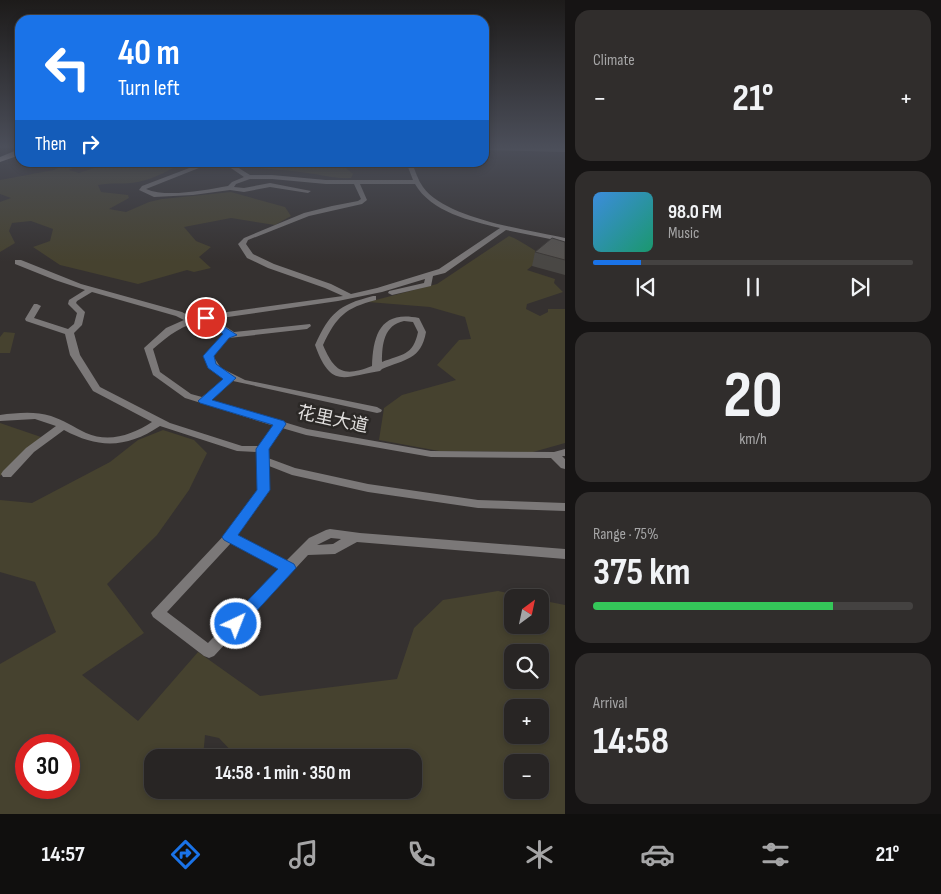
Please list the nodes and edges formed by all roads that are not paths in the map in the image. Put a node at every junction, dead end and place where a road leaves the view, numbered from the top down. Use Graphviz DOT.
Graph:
graph roads {
  1 [pos="147,186"];
  2 [pos="265,186"];
  3 [pos="276,186"];
  4 [pos="358,186"];
  5 [pos="419,186"];
  6 [pos="230,188"];
  7 [pos="308,191"];
  8 [pos="506,227"];
  9 [pos="565,240"];
  10 [pos="18,262"];
  11 [pos="429,275"];
  12 [pos="89,291"];
  13 [pos="350,296"];
  14 [pos="37,306"];
  15 [pos="206,318"];
  16 [pos="190,320"];
  17 [pos="307,326"];
  18 [pos="69,332"];
  19 [pos="232,335"];
  20 [pos="376,368"];
  21 [pos="231,378"];
  22 [pos="204,401"];
  23 [pos="378,410"];
  24 [pos="0,418"];
  25 [pos="159,422"];
  26 [pos="280,424"];
  27 [pos="64,425"];
  28 [pos="559,454"];
  29 [pos="263,455"];
  30 [pos="565,465"];
  31 [pos="7,474"];
  32 [pos="565,507"];
  33 [pos="229,537"];
  34 [pos="565,554"];
  35 [pos="288,568"];
  1 -- 6 [label="street"];
  2 -- 6 [label="street"];
  3 -- 7 [label="street"];
  4 -- 13 [label="street"];
  5 -- 8 [label="street"];
  8 -- 9 [label="street"];
  8 -- 11 [label="street, 花里大道"];
  10 -- 12 [label="street"];
  11 -- 13 [label="street, 花里大道"];
  11 -- 20 [label="street"];
  12 -- 16 [label="street"];
  12 -- 18 [label="street"];
  13 -- 15 [label="street, 花里大道"];
  14 -- 18 [label="street"];
  15 -- 16 [label="street, 花里大道"];
  15 -- 19 [label="street"];
  16 -- 22 [label="street, 花里大道"];
  17 -- 19 [label="street"];
  18 -- 25 [label="street"];
  19 -- 21 [label="street"];
  20 -- 20 [label="street"];
  21 -- 22 [label="street"];
  21 -- 23 [label="street"];
  22 -- 26 [label="street, 花里大道"];
  24 -- 27 [label="street"];
  25 -- 27 [label="street"];
  25 -- 29 [label="street"];
  26 -- 28 [label="street, 花里大道"];
  26 -- 29 [label="street"];
  27 -- 31 [label="street"];
  28 -- 30 [label="street"];
  29 -- 32 [label="street"];
  29 -- 33 [label="street"];
  33 -- 35 [label="street"];
  33 -- 35 [label="street"];
  34 -- 35 [label="street"];
}
